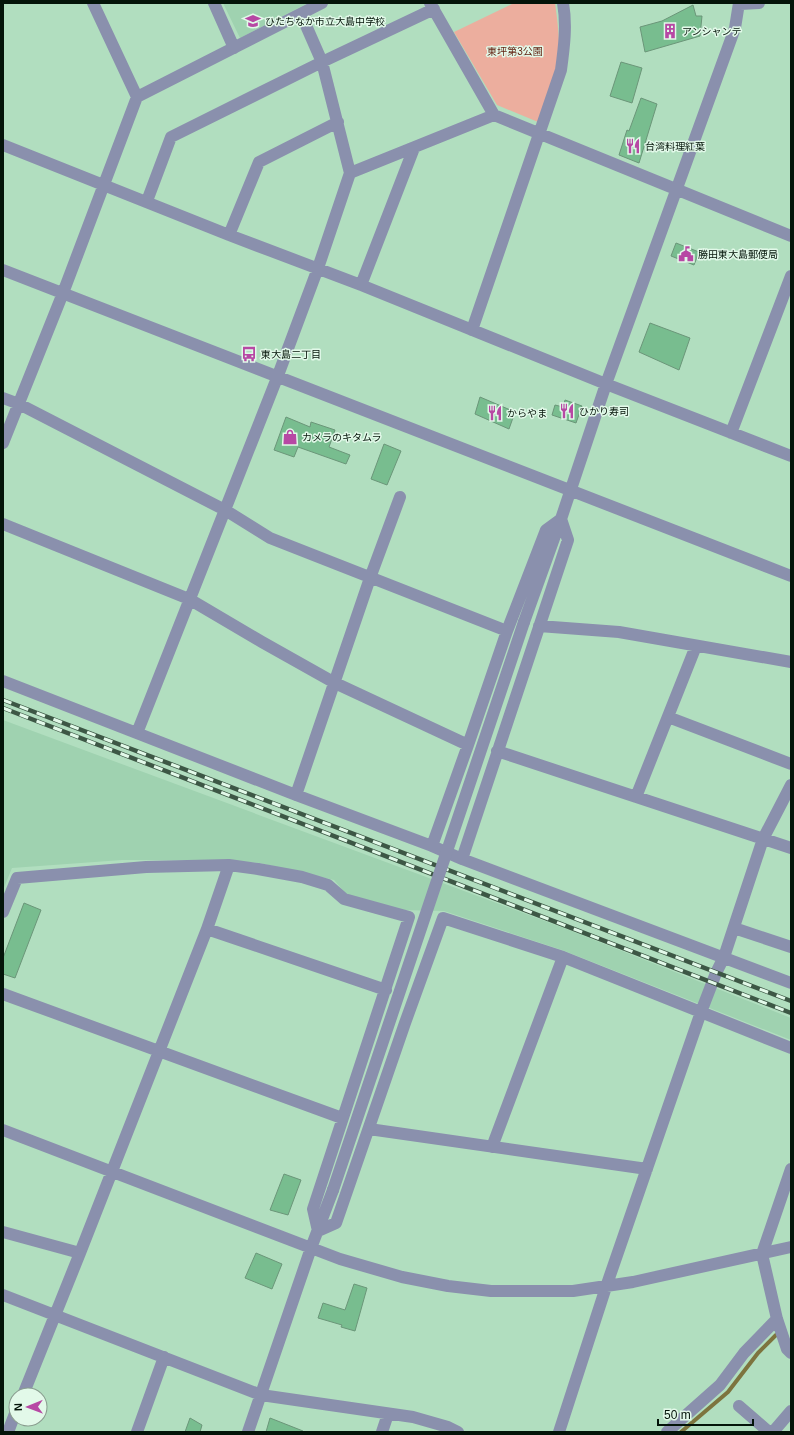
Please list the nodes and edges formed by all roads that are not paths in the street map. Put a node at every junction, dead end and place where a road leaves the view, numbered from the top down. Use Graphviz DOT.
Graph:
graph roads {
  1 [pos="93,3"];
  2 [pos="214,3"];
  3 [pos="322,3"];
  4 [pos="563,3"];
  5 [pos="759,3"];
  6 [pos="739,4"];
  7 [pos="432,6"];
  8 [pos="301,14"];
  9 [pos="234,48"];
  10 [pos="322,62"];
  11 [pos="137,97"];
  12 [pos="494,114"];
  13 [pos="338,122"];
  14 [pos="539,133"];
  15 [pos="3,145"];
  16 [pos="414,148"];
  17 [pos="350,173"];
  18 [pos="104,185"];
  19 [pos="676,190"];
  20 [pos="147,201"];
  21 [pos="229,235"];
  22 [pos="791,236"];
  23 [pos="318,268"];
  24 [pos="3,270"];
  25 [pos="791,276"];
  26 [pos="361,285"];
  27 [pos="63,293"];
  28 [pos="472,330"];
  29 [pos="278,378"];
  30 [pos="606,384"];
  31 [pos="3,398"];
  32 [pos="19,404"];
  33 [pos="731,433"];
  34 [pos="3,443"];
  35 [pos="791,456"];
  36 [pos="571,491"];
  37 [pos="400,497"];
  38 [pos="225,510"];
  39 [pos="561,519"];
  40 [pos="3,524"];
  41 [pos="791,576"];
  42 [pos="370,578"];
  43 [pos="189,599"];
  44 [pos="539,626"];
  45 [pos="507,630"];
  46 [pos="696,646"];
  47 [pos="791,662"];
  48 [pos="3,681"];
  49 [pos="335,683"];
  50 [pos="668,717"];
  51 [pos="137,733"];
  52 [pos="468,745"];
  53 [pos="497,751"];
  54 [pos="791,764"];
  55 [pos="791,785"];
  56 [pos="296,795"];
  57 [pos="636,797"];
  58 [pos="763,839"];
  59 [pos="432,846"];
  60 [pos="791,848"];
  61 [pos="462,859"];
  62 [pos="229,866"];
  63 [pos="3,912"];
  64 [pos="734,928"];
  65 [pos="208,929"];
  66 [pos="791,947"];
  67 [pos="724,957"];
  68 [pos="563,958"];
  69 [pos="791,984"];
  70 [pos="386,990"];
  71 [pos="3,994"];
  72 [pos="701,1012"];
  73 [pos="791,1048"];
  74 [pos="159,1052"];
  75 [pos="342,1118"];
  76 [pos="369,1129"];
  77 [pos="3,1130"];
  78 [pos="492,1147"];
  79 [pos="647,1169"];
  80 [pos="791,1169"];
  81 [pos="112,1171"];
  82 [pos="318,1231"];
  83 [pos="3,1232"];
  84 [pos="311,1248"];
  85 [pos="791,1248"];
  86 [pos="80,1253"];
  87 [pos="762,1254"];
  88 [pos="606,1287"];
  89 [pos="3,1295"];
  90 [pos="55,1314"];
  91 [pos="777,1318"];
  92 [pos="791,1353"];
  93 [pos="164,1357"];
  94 [pos="26,1387"];
  95 [pos="261,1395"];
  96 [pos="739,1406"];
  97 [pos="791,1411"];
  98 [pos="388,1414"];
  99 [pos="137,1432"];
  100 [pos="248,1432"];
  101 [pos="382,1432"];
  102 [pos="458,1432"];
  103 [pos="559,1432"];
  104 [pos="667,1432"];
  105 [pos="769,1432"];
  106 [pos="773,1432"];
  1 -- 11 [label="street"];
  2 -- 9 [label="street"];
  3 -- 8 [label="street"];
  4 -- 14 [label="street"];
  5 -- 6 [label="street"];
  6 -- 19 [label="street"];
  7 -- 10 [label="street"];
  7 -- 12 [label="street"];
  8 -- 9 [label="street"];
  8 -- 10 [label="street"];
  9 -- 11 [label="street"];
  10 -- 13 [label="street"];
  10 -- 20 [label="street"];
  11 -- 18 [label="street"];
  12 -- 14 [label="street"];
  12 -- 16 [label="street"];
  13 -- 17 [label="street"];
  13 -- 21 [label="street"];
  14 -- 19 [label="street"];
  14 -- 28 [label="street"];
  15 -- 18 [label="street"];
  16 -- 17 [label="street"];
  16 -- 26 [label="street"];
  17 -- 23 [label="street"];
  18 -- 20 [label="street"];
  18 -- 27 [label="street"];
  19 -- 22 [label="street"];
  19 -- 30 [label="street"];
  20 -- 21 [label="street"];
  21 -- 23 [label="street"];
  23 -- 26 [label="street"];
  23 -- 29 [label="street"];
  24 -- 27 [label="street"];
  25 -- 33 [label="street"];
  26 -- 28 [label="street"];
  27 -- 29 [label="street"];
  27 -- 32 [label="street"];
  28 -- 30 [label="street"];
  29 -- 36 [label="street"];
  29 -- 38 [label="street"];
  30 -- 33 [label="street"];
  30 -- 36 [label="street"];
  31 -- 32 [label="street"];
  32 -- 34 [label="street"];
  32 -- 38 [label="street"];
  33 -- 35 [label="street"];
  36 -- 39 [label="street"];
  36 -- 41 [label="street"];
  37 -- 42 [label="street"];
  38 -- 42 [label="street"];
  38 -- 43 [label="street"];
  39 -- 44 [label="street"];
  39 -- 45 [label="street"];
  39 -- 82 [label="street, bridge"];
  40 -- 43 [label="street"];
  42 -- 45 [label="street"];
  42 -- 49 [label="street"];
  43 -- 49 [label="street"];
  43 -- 51 [label="street"];
  44 -- 46 [label="street"];
  44 -- 53 [label="street"];
  45 -- 52 [label="street"];
  46 -- 47 [label="street"];
  46 -- 50 [label="street"];
  48 -- 51 [label="street"];
  49 -- 52 [label="street"];
  49 -- 56 [label="street"];
  50 -- 54 [label="street"];
  50 -- 57 [label="street"];
  51 -- 56 [label="street"];
  52 -- 59 [label="street"];
  53 -- 57 [label="street"];
  53 -- 61 [label="street"];
  55 -- 58 [label="street"];
  56 -- 59 [label="street"];
  57 -- 58 [label="street"];
  58 -- 60 [label="street"];
  58 -- 64 [label="street"];
  59 -- 61 [label="street"];
  61 -- 67 [label="street"];
  62 -- 63 [label="street"];
  62 -- 65 [label="street"];
  62 -- 70 [label="street"];
  64 -- 66 [label="street"];
  64 -- 67 [label="street"];
  65 -- 70 [label="street"];
  65 -- 74 [label="street"];
  67 -- 69 [label="street"];
  67 -- 72 [label="street"];
  68 -- 72 [label="street"];
  68 -- 76 [label="street"];
  68 -- 78 [label="street"];
  70 -- 75 [label="street"];
  71 -- 74 [label="street"];
  72 -- 73 [label="street"];
  72 -- 79 [label="street"];
  74 -- 75 [label="street"];
  74 -- 81 [label="street"];
  75 -- 82 [label="street"];
  76 -- 78 [label="street"];
  76 -- 82 [label="street"];
  77 -- 81 [label="street"];
  78 -- 79 [label="street"];
  79 -- 88 [label="street"];
  80 -- 87 [label="street"];
  81 -- 84 [label="street"];
  81 -- 86 [label="street"];
  82 -- 84 [label="street"];
  83 -- 86 [label="street"];
  84 -- 88 [label="street"];
  84 -- 95 [label="street"];
  85 -- 87 [label="street"];
  86 -- 90 [label="street"];
  87 -- 88 [label="street"];
  87 -- 91 [label="street"];
  88 -- 103 [label="street"];
  89 -- 90 [label="street"];
  90 -- 93 [label="street"];
  90 -- 94 [label="street"];
  91 -- 92 [label="street"];
  91 -- 104 [label="street"];
  93 -- 95 [label="street"];
  93 -- 99 [label="street"];
  95 -- 98 [label="street"];
  95 -- 100 [label="street"];
  96 -- 105 [label="street"];
  97 -- 106 [label="street"];
  98 -- 101 [label="street"];
  98 -- 102 [label="street"];
}
